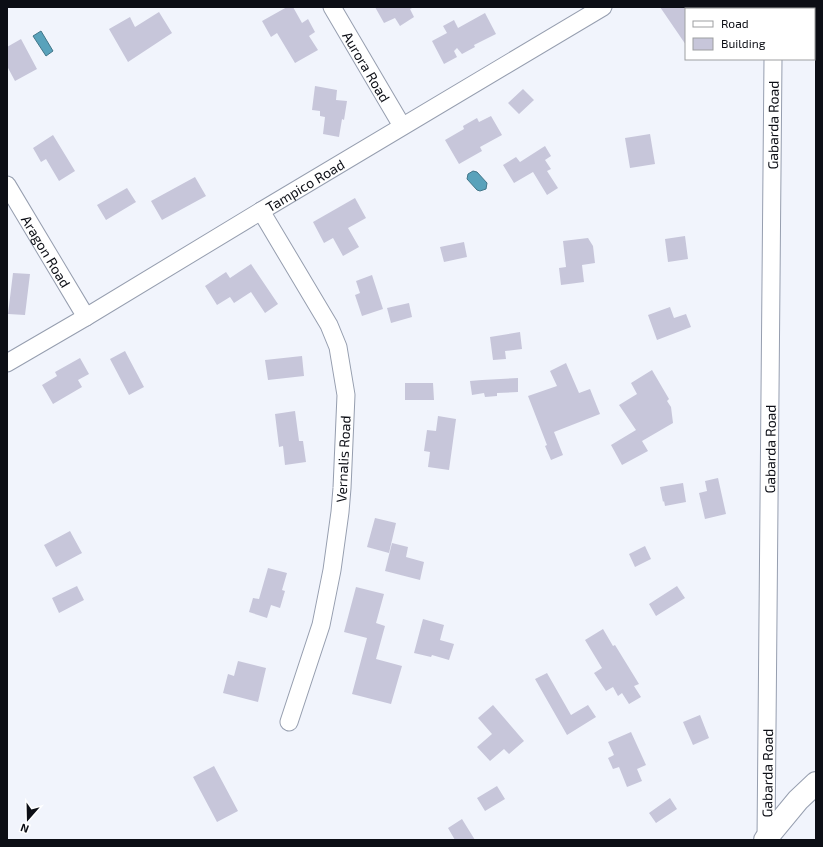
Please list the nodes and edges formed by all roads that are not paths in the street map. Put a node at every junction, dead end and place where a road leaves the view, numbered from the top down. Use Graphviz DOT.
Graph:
graph roads {
  1 [pos="332,7"];
  2 [pos="603,7"];
  3 [pos="773,60"];
  4 [pos="402,126"];
  5 [pos="7,185"];
  6 [pos="261,211"];
  7 [pos="86,317"];
  8 [pos="7,363"];
  9 [pos="289,722"];
  10 [pos="816,783"];
  11 [pos="766,839"];
  1 -- 4 [label="street, Aurora Road"];
  2 -- 4 [label="street, Tampico Road"];
  3 -- 11 [label="street, Gabarda Road"];
  4 -- 6 [label="street, Tampico Road"];
  5 -- 7 [label="street, Aragon Road"];
  6 -- 7 [label="street, Tampico Road"];
  6 -- 9 [label="street, Vernalis Road"];
  7 -- 8 [label="street, Tampico Road"];
  10 -- 11 [label="street"];
}
